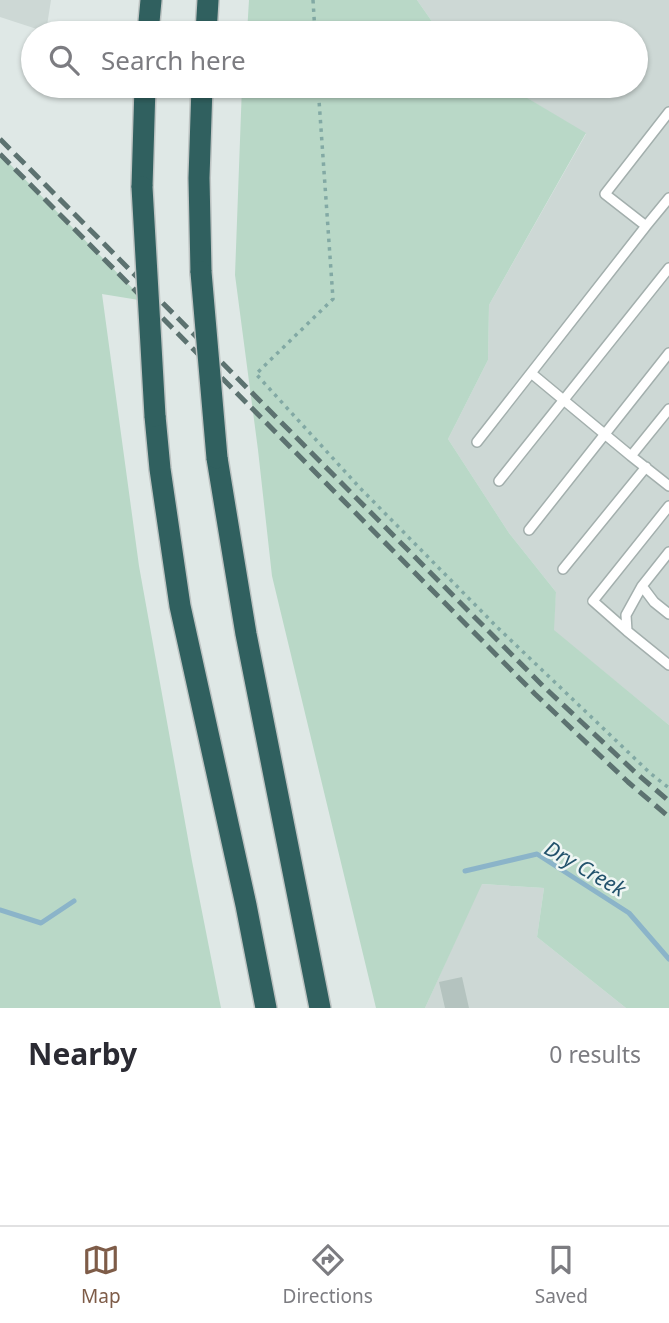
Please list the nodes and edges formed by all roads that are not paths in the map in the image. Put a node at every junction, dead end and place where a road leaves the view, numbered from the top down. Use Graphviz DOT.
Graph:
graph roads {
  1 [pos="151,0"];
  2 [pos="208,0"];
  3 [pos="149,21"];
  4 [pos="206,21"];
  5 [pos="145,98"];
  6 [pos="202,98"];
  7 [pos="669,112"];
  8 [pos="669,198"];
  9 [pos="646,226"];
  10 [pos="669,268"];
  11 [pos="669,353"];
  12 [pos="531,373"];
  13 [pos="563,399"];
  14 [pos="669,408"];
  15 [pos="605,434"];
  16 [pos="477,442"];
  17 [pos="631,456"];
  18 [pos="646,467"];
  19 [pos="499,481"];
  20 [pos="669,486"];
  21 [pos="669,506"];
  22 [pos="529,530"];
  23 [pos="669,552"];
  24 [pos="563,569"];
  25 [pos="642,586"];
  26 [pos="669,614"];
  27 [pos="627,631"];
  28 [pos="669,665"];
  29 [pos="266,1008"];
  30 [pos="320,1008"];
  1 -- 3 [label="highway"];
  2 -- 4 [label="highway"];
  5 -- 29 [label="highway, bridge"];
  6 -- 30 [label="highway, bridge"];
  7 -- 9 [label="lane"];
  8 -- 9 [label="lane"];
  9 -- 12 [label="lane"];
  10 -- 13 [label="lane"];
  11 -- 15 [label="lane"];
  12 -- 13 [label="lane"];
  12 -- 16 [label="lane"];
  13 -- 15 [label="lane"];
  13 -- 19 [label="lane"];
  14 -- 17 [label="lane"];
  15 -- 17 [label="lane"];
  15 -- 22 [label="lane"];
  17 -- 18 [label="lane"];
  18 -- 20 [label="lane"];
  18 -- 24 [label="lane"];
  21 -- 27 [label="lane"];
  23 -- 25 [label="lane"];
  25 -- 26 [label="lane"];
  25 -- 27 [label="lane"];
  27 -- 28 [label="lane"];
}
